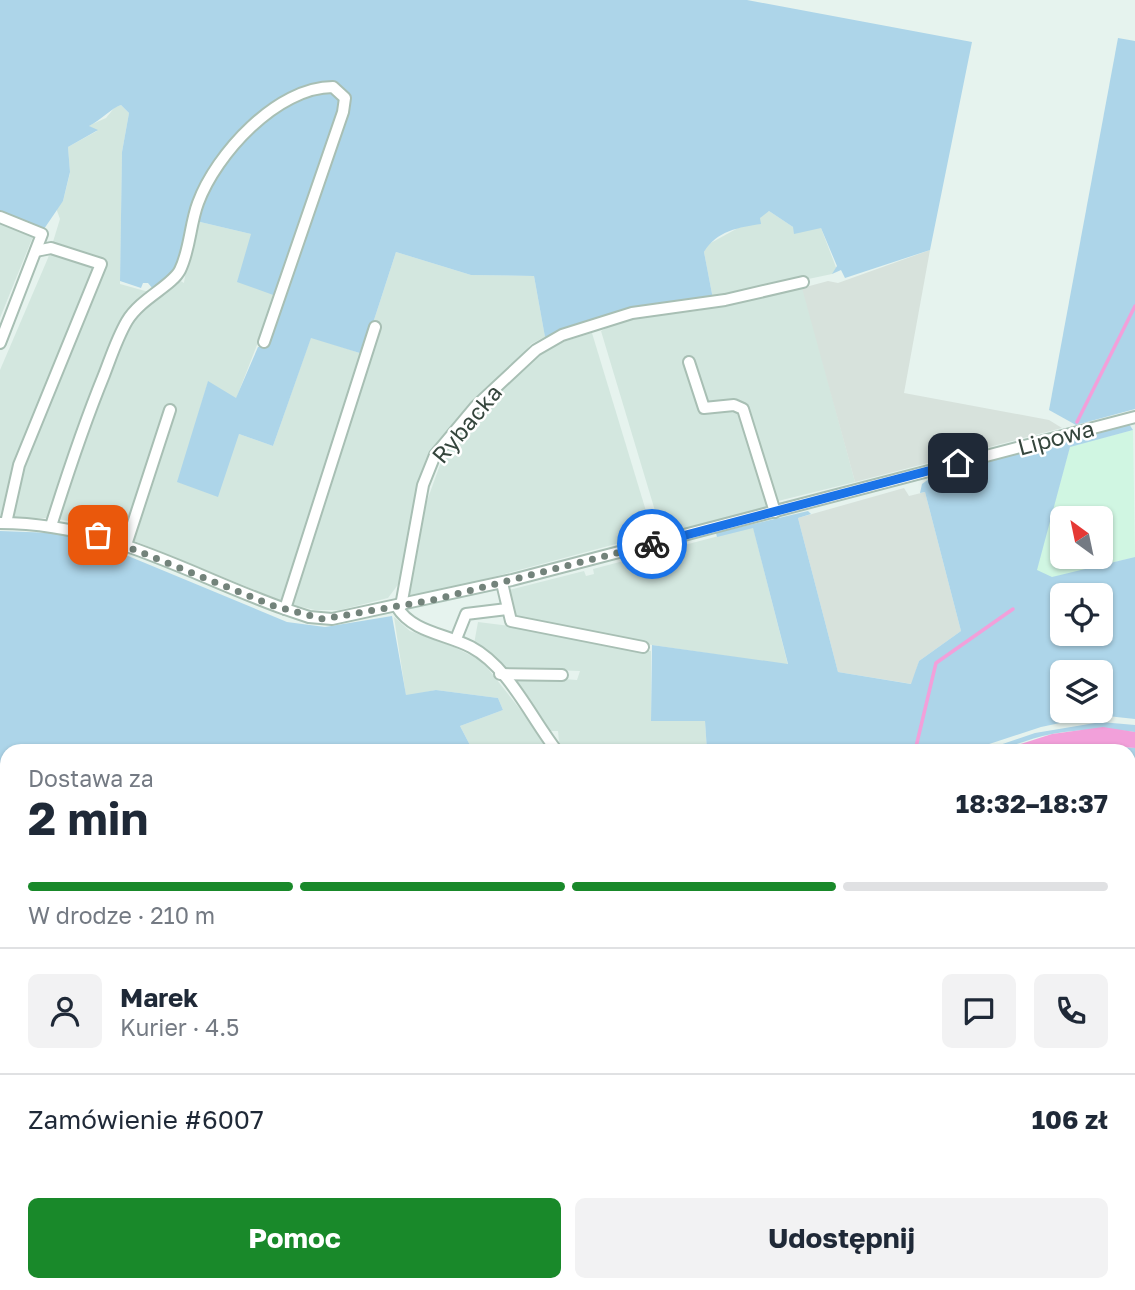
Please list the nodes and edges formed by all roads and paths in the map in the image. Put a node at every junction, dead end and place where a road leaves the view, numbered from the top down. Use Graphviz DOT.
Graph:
graph roads {
  1 [pos="0,217"];
  2 [pos="36,251"];
  3 [pos="803,282"];
  4 [pos="375,327"];
  5 [pos="264,342"];
  6 [pos="0,343"];
  7 [pos="689,362"];
  8 [pos="170,410"];
  9 [pos="1135,417"];
  10 [pos="775,512"];
  11 [pos="3,523"];
  12 [pos="51,526"];
  13 [pos="126,545"];
  14 [pos="502,583"];
  15 [pos="399,607"];
  16 [pos="507,609"];
  17 [pos="285,610"];
  18 [pos="456,639"];
  19 [pos="643,647"];
  20 [pos="500,674"];
  21 [pos="562,675"];
  22 [pos="552,744"];
  1 -- 2 [label="street"];
  2 -- 6 [label="street"];
  2 -- 11 [label="street"];
  3 -- 15 [label="street, Rybacka"];
  4 -- 17 [label="street"];
  5 -- 12 [label="street"];
  7 -- 10 [label="street"];
  8 -- 13 [label="street"];
  9 -- 10 [label="street, Lipowa"];
  10 -- 14 [label="street, Lipowa"];
  11 -- 12 [label="street"];
  12 -- 13 [label="street"];
  13 -- 17 [label="street"];
  14 -- 15 [label="street, Lipowa"];
  14 -- 16 [label="street"];
  15 -- 17 [label="street"];
  15 -- 18 [label="street"];
  16 -- 18 [label="street"];
  16 -- 19 [label="street"];
  18 -- 20 [label="street"];
  20 -- 21 [label="street"];
  20 -- 22 [label="street"];
}
